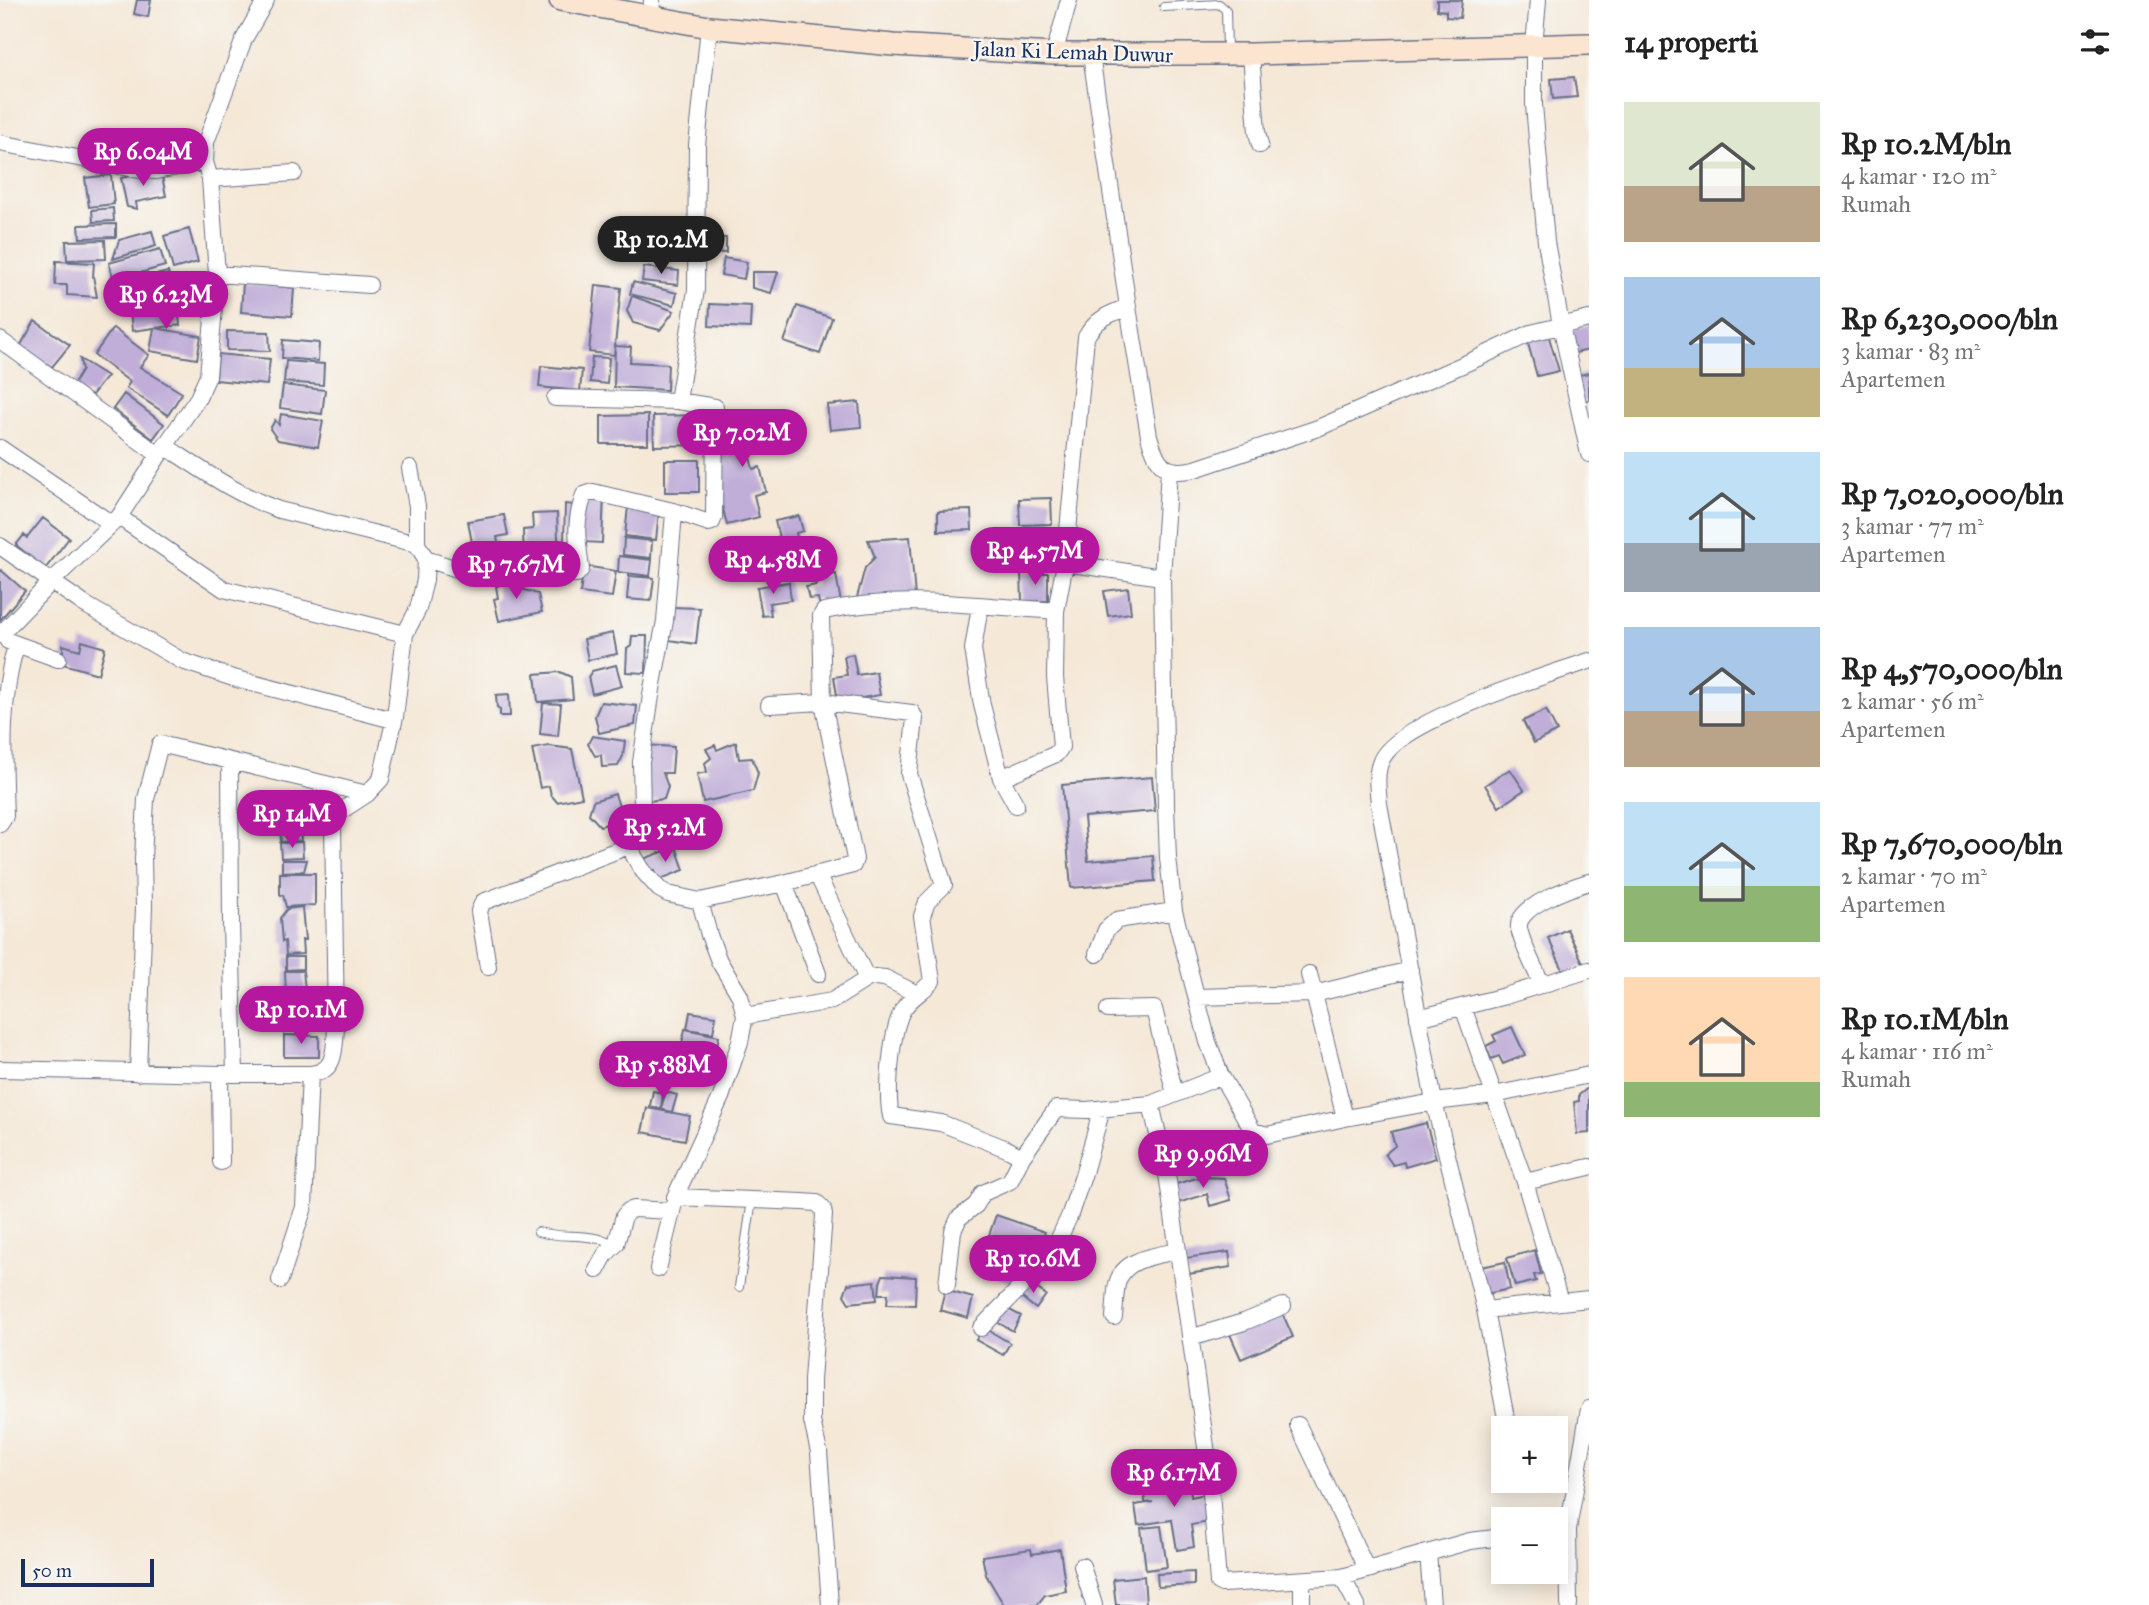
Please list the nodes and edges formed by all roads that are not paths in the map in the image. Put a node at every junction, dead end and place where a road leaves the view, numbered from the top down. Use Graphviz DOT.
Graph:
graph roads {
  1 [pos="266,0"];
  2 [pos="560,0"];
  3 [pos="1069,0"];
  4 [pos="1538,0"];
  5 [pos="1164,7"];
  6 [pos="651,8"];
  7 [pos="709,27"];
  8 [pos="1589,44"];
  9 [pos="1534,46"];
  10 [pos="1054,54"];
  11 [pos="1227,54"];
  12 [pos="1251,54"];
  13 [pos="1091,55"];
  14 [pos="0,143"];
  15 [pos="1260,145"];
  16 [pos="205,162"];
  17 [pos="294,173"];
  18 [pos="210,178"];
  19 [pos="217,274"];
  20 [pos="369,285"];
  21 [pos="1128,307"];
  22 [pos="1589,319"];
  23 [pos="1561,325"];
  24 [pos="0,340"];
  25 [pos="555,398"];
  26 [pos="678,401"];
  27 [pos="0,448"];
  28 [pos="162,451"];
  29 [pos="1589,454"];
  30 [pos="410,468"];
  31 [pos="1169,471"];
  32 [pos="674,513"];
  33 [pos="115,521"];
  34 [pos="417,544"];
  35 [pos="0,546"];
  36 [pos="441,564"];
  37 [pos="1065,564"];
  38 [pos="1162,577"];
  39 [pos="52,581"];
  40 [pos="981,606"];
  41 [pos="1056,611"];
  42 [pos="405,634"];
  43 [pos="0,636"];
  44 [pos="16,645"];
  45 [pos="58,659"];
  46 [pos="1589,661"];
  47 [pos="823,702"];
  48 [pos="769,705"];
  49 [pos="393,720"];
  50 [pos="230,761"];
  51 [pos="1001,778"];
  52 [pos="367,794"];
  53 [pos="1016,805"];
  54 [pos="0,824"];
  55 [pos="631,845"];
  56 [pos="817,874"];
  57 [pos="1589,882"];
  58 [pos="784,883"];
  59 [pos="700,901"];
  60 [pos="1174,911"];
  61 [pos="1097,954"];
  62 [pos="488,967"];
  63 [pos="1410,970"];
  64 [pos="1589,970"];
  65 [pos="818,974"];
  66 [pos="1309,974"];
  67 [pos="867,978"];
  68 [pos="1542,985"];
  69 [pos="917,994"];
  70 [pos="1314,994"];
  71 [pos="1196,997"];
  72 [pos="1463,1007"];
  73 [pos="1108,1010"];
  74 [pos="746,1016"];
  75 [pos="1418,1018"];
  76 [pos="0,1069"];
  77 [pos="138,1073"];
  78 [pos="228,1074"];
  79 [pos="310,1074"];
  80 [pos="1589,1075"];
  81 [pos="1221,1076"];
  82 [pos="1175,1094"];
  83 [pos="1494,1095"];
  84 [pos="1434,1102"];
  85 [pos="1152,1104"];
  86 [pos="1096,1109"];
  87 [pos="1345,1118"];
  88 [pos="1022,1157"];
  89 [pos="222,1162"];
  90 [pos="1589,1167"];
  91 [pos="1525,1182"];
  92 [pos="752,1200"];
  93 [pos="673,1204"];
  94 [pos="538,1232"];
  95 [pos="616,1244"];
  96 [pos="1177,1251"];
  97 [pos="658,1269"];
  98 [pos="597,1270"];
  99 [pos="280,1280"];
  100 [pos="947,1285"];
  101 [pos="739,1287"];
  102 [pos="1589,1299"];
  103 [pos="1560,1302"];
  104 [pos="1283,1306"];
  105 [pos="1485,1310"];
  106 [pos="1114,1317"];
  107 [pos="981,1328"];
  108 [pos="1190,1338"];
  109 [pos="1589,1409"];
  110 [pos="1506,1416"];
  111 [pos="1298,1424"];
  112 [pos="1567,1507"];
  113 [pos="1491,1538"];
  114 [pos="1428,1552"];
  115 [pos="1082,1566"];
  116 [pos="1367,1570"];
  117 [pos="1342,1577"];
  118 [pos="1302,1581"];
  119 [pos="1567,1584"];
  120 [pos="830,1605"];
  121 [pos="1094,1605"];
  122 [pos="1302,1605"];
  123 [pos="1357,1605"];
  124 [pos="1432,1605"];
  125 [pos="1569,1605"];
  1 -- 16 [label="street"];
  2 -- 6 [label="main road, Jalan Ki Lemah Duwur"];
  3 -- 10 [label="street"];
  4 -- 9 [label="street"];
  5 -- 11 [label="lane"];
  6 -- 7 [label="main road, Jalan Ki Lemah Duwur"];
  7 -- 10 [label="main road, Jalan Ki Lemah Duwur"];
  7 -- 26 [label="street"];
  8 -- 9 [label="main road, Jalan Ki Lemah Duwur"];
  9 -- 12 [label="main road, Jalan Ki Lemah Duwur"];
  9 -- 23 [label="street"];
  10 -- 13 [label="main road, Jalan Ki Lemah Duwur"];
  11 -- 12 [label="main road, Jalan Ki Lemah Duwur"];
  11 -- 13 [label="main road, Jalan Ki Lemah Duwur"];
  12 -- 15 [label="street"];
  13 -- 21 [label="street"];
  14 -- 16 [label="street"];
  16 -- 18 [label="street"];
  17 -- 18 [label="street"];
  18 -- 19 [label="street"];
  19 -- 20 [label="street"];
  19 -- 28 [label="street"];
  21 -- 31 [label="street"];
  21 -- 37 [label="street"];
  22 -- 23 [label="street"];
  23 -- 29 [label="street"];
  23 -- 31 [label="street"];
  24 -- 28 [label="street"];
  25 -- 26 [label="street"];
  26 -- 32 [label="street"];
  27 -- 33 [label="street"];
  28 -- 33 [label="street"];
  28 -- 34 [label="street"];
  30 -- 34 [label="street"];
  31 -- 38 [label="street"];
  32 -- 36 [label="street"];
  32 -- 55 [label="street"];
  33 -- 39 [label="street"];
  33 -- 42 [label="street"];
  34 -- 36 [label="street"];
  35 -- 39 [label="street"];
  36 -- 42 [label="street"];
  37 -- 38 [label="street"];
  37 -- 41 [label="street"];
  38 -- 60 [label="street"];
  39 -- 43 [label="street"];
  39 -- 49 [label="street"];
  40 -- 41 [label="street"];
  40 -- 47 [label="street"];
  40 -- 51 [label="street"];
  41 -- 51 [label="street"];
  42 -- 49 [label="street"];
  43 -- 44 [label="street"];
  44 -- 45 [label="street"];
  44 -- 54 [label="street"];
  46 -- 63 [label="street"];
  47 -- 48 [label="street"];
  47 -- 56 [label="street"];
  47 -- 69 [label="street"];
  49 -- 52 [label="street"];
  50 -- 52 [label="street"];
  50 -- 77 [label="street"];
  50 -- 78 [label="street"];
  51 -- 53 [label="street"];
  52 -- 79 [label="street"];
  55 -- 59 [label="street"];
  55 -- 62 [label="street"];
  56 -- 58 [label="street"];
  56 -- 67 [label="street"];
  57 -- 68 [label="street"];
  58 -- 59 [label="street"];
  58 -- 65 [label="street"];
  59 -- 74 [label="street"];
  60 -- 61 [label="street"];
  60 -- 71 [label="street"];
  63 -- 70 [label="street"];
  63 -- 75 [label="street"];
  64 -- 68 [label="street"];
  66 -- 70 [label="street"];
  67 -- 69 [label="street"];
  67 -- 74 [label="street"];
  68 -- 72 [label="street"];
  69 -- 88 [label="street"];
  70 -- 71 [label="street"];
  70 -- 87 [label="street"];
  71 -- 81 [label="street"];
  72 -- 75 [label="street"];
  72 -- 83 [label="street"];
  73 -- 82 [label="street"];
  74 -- 93 [label="street"];
  75 -- 84 [label="street"];
  76 -- 77 [label="street"];
  77 -- 78 [label="street"];
  78 -- 79 [label="street"];
  78 -- 89 [label="street"];
  79 -- 99 [label="street"];
  80 -- 83 [label="street"];
  81 -- 82 [label="street"];
  81 -- 87 [label="street"];
  82 -- 85 [label="street"];
  83 -- 84 [label="street"];
  83 -- 91 [label="street"];
  84 -- 87 [label="street"];
  84 -- 105 [label="street"];
  85 -- 86 [label="street"];
  85 -- 96 [label="street"];
  86 -- 88 [label="street"];
  86 -- 107 [label="street"];
  88 -- 100 [label="street"];
  90 -- 91 [label="street"];
  91 -- 103 [label="street"];
  92 -- 93 [label="street"];
  92 -- 101 [label="lane"];
  92 -- 120 [label="street"];
  93 -- 95 [label="street"];
  93 -- 97 [label="street"];
  94 -- 95 [label="lane"];
  95 -- 98 [label="street"];
  96 -- 106 [label="street"];
  96 -- 108 [label="street"];
  102 -- 103 [label="street"];
  103 -- 105 [label="street"];
  104 -- 108 [label="street"];
  105 -- 110 [label="street"];
  108 -- 118 [label="street"];
  109 -- 112 [label="street"];
  111 -- 116 [label="street"];
  113 -- 114 [label="street"];
  114 -- 116 [label="street"];
  114 -- 124 [label="street"];
  115 -- 121 [label="street"];
  116 -- 117 [label="street"];
  117 -- 118 [label="street"];
  117 -- 123 [label="street"];
  118 -- 122 [label="street"];
  119 -- 125 [label="street"];
}
